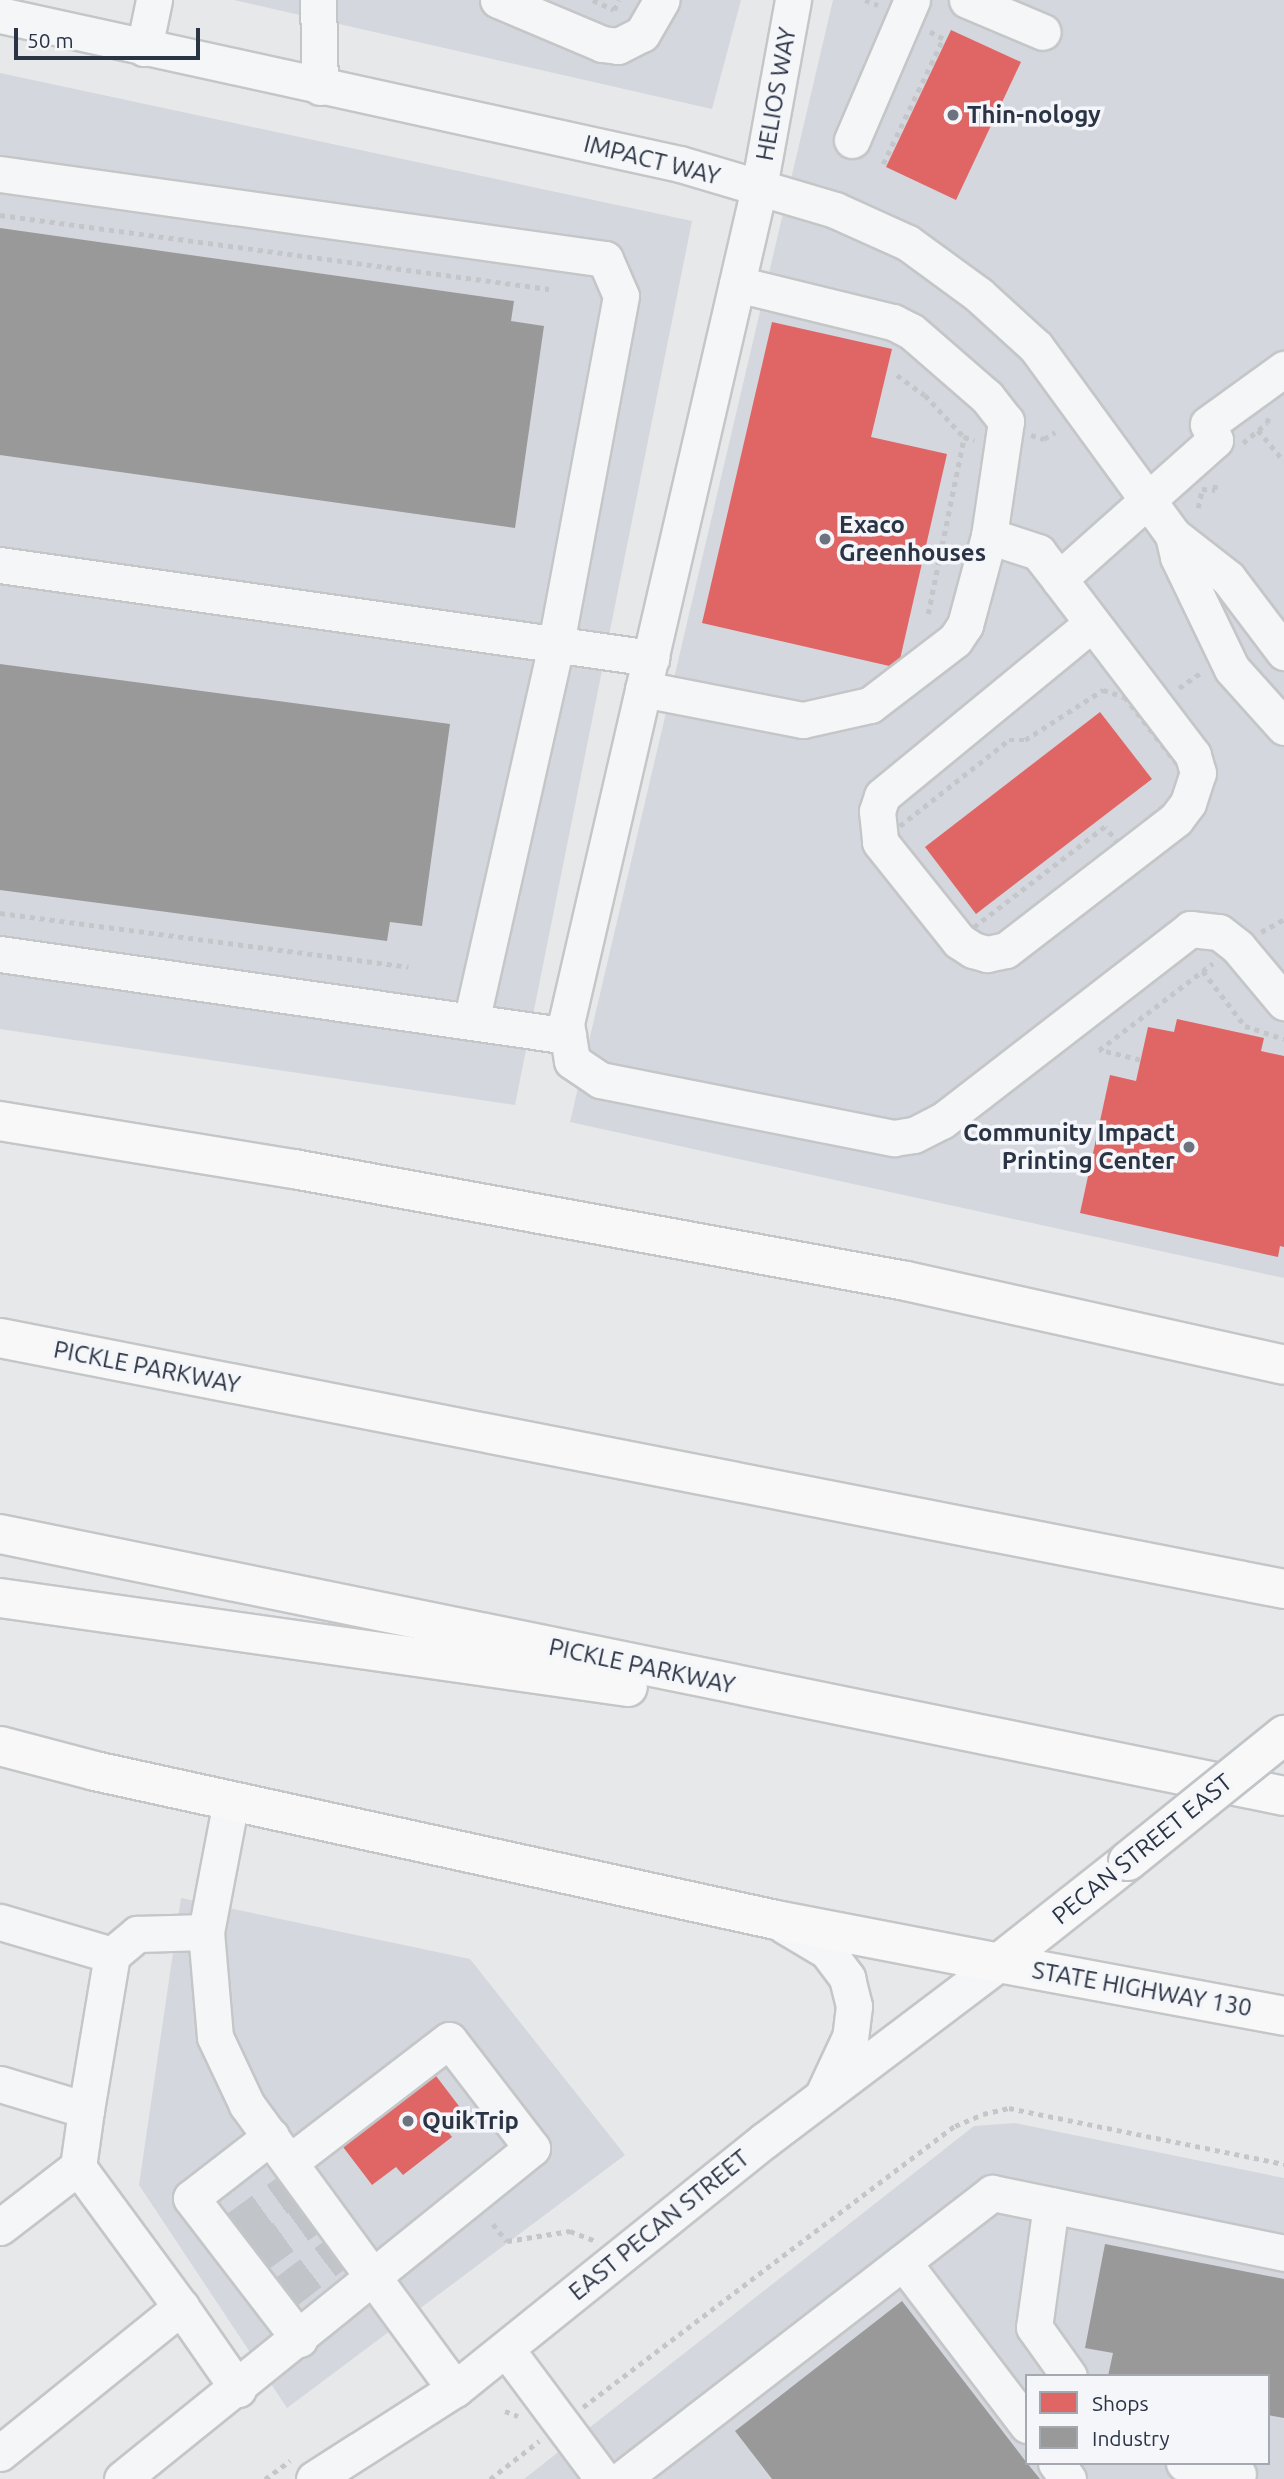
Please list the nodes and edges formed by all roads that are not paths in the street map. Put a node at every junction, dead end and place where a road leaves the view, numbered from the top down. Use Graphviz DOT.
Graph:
graph roads {
  1 [pos="155,0"];
  2 [pos="318,0"];
  3 [pos="498,0"];
  4 [pos="662,0"];
  5 [pos="793,0"];
  6 [pos="967,0"];
  7 [pos="918,14"];
  8 [pos="0,15"];
  9 [pos="1042,32"];
  10 [pos="144,48"];
  11 [pos="320,87"];
  12 [pos="852,140"];
  13 [pos="0,174"];
  14 [pos="759,188"];
  15 [pos="737,284"];
  16 [pos="1283,371"];
  17 [pos="1149,502"];
  18 [pos="1172,535"];
  19 [pos="989,536"];
  20 [pos="0,565"];
  21 [pos="1059,579"];
  22 [pos="1090,625"];
  23 [pos="556,645"];
  24 [pos="1284,652"];
  25 [pos="647,674"];
  26 [pos="1284,727"];
  27 [pos="0,954"];
  28 [pos="1284,1002"];
  29 [pos="471,1022"];
  30 [pos="568,1036"];
  31 [pos="0,1121"];
  32 [pos="0,1322"];
  33 [pos="0,1338"];
  34 [pos="1284,1365"];
  35 [pos="163,1370"];
  36 [pos="0,1534"];
  37 [pos="1284,1589"];
  38 [pos="0,1598"];
  39 [pos="1284,1735"];
  40 [pos="1015,1742"];
  41 [pos="0,1746"];
  42 [pos="1284,1796"];
  43 [pos="231,1801"];
  44 [pos="776,1920"];
  45 [pos="0,1922"];
  46 [pos="206,1932"];
  47 [pos="112,1955"];
  48 [pos="999,1963"];
  49 [pos="1284,2015"];
  50 [pos="0,2084"];
  51 [pos="822,2098"];
  52 [pos="86,2110"];
  53 [pos="78,2167"];
  54 [pos="288,2167"];
  55 [pos="1051,2205"];
  56 [pos="0,2227"];
  57 [pos="1284,2253"];
  58 [pos="903,2262"];
  59 [pos="374,2280"];
  60 [pos="181,2307"];
  61 [pos="299,2339"];
  62 [pos="506,2349"];
  63 [pos="1068,2374"];
  64 [pos="238,2389"];
  65 [pos="455,2389"];
  66 [pos="1025,2422"];
  67 [pos="0,2452"];
  68 [pos="1193,2465"];
  69 [pos="304,2468"];
  70 [pos="1247,2477"];
  71 [pos="121,2479"];
  72 [pos="603,2479"];
  73 [pos="622,2479"];
  1 -- 10 [label="street"];
  2 -- 11 [label="street"];
  3 -- 4 [label="street"];
  5 -- 14 [label="street, HELIOS WAY"];
  6 -- 9 [label="street"];
  7 -- 12 [label="street"];
  8 -- 10 [label="street, IMPACT WAY"];
  10 -- 11 [label="street, IMPACT WAY"];
  11 -- 14 [label="street, IMPACT WAY"];
  13 -- 23 [label="street"];
  14 -- 15 [label="street, HELIOS WAY"];
  14 -- 17 [label="street, IMPACT WAY"];
  15 -- 19 [label="street"];
  15 -- 25 [label="street, HELIOS WAY"];
  16 -- 17 [label="street"];
  17 -- 18 [label="street, IMPACT WAY"];
  17 -- 21 [label="street"];
  18 -- 24 [label="street, IMPACT WAY"];
  18 -- 26 [label="street, IMPACT WAY"];
  19 -- 21 [label="street"];
  19 -- 25 [label="street"];
  20 -- 23 [label="street"];
  21 -- 22 [label="street"];
  22 -- 22 [label="street"];
  23 -- 25 [label="street"];
  23 -- 29 [label="street"];
  25 -- 30 [label="street, HELIOS WAY"];
  27 -- 29 [label="street"];
  28 -- 30 [label="street"];
  29 -- 30 [label="street"];
  31 -- 34 [label="main road"];
  32 -- 35 [label="main road"];
  33 -- 35 [label="main road, PICKLE PARKWAY"];
  35 -- 37 [label="main road, PICKLE PARKWAY"];
  36 -- 40 [label="main road, PICKLE PARKWAY"];
  38 -- 40 [label="main road"];
  39 -- 48 [label="main road, PECAN STREET EAST, bridge"];
  40 -- 42 [label="main road, PICKLE PARKWAY"];
  41 -- 43 [label="main road, STATE HIGHWAY 130"];
  43 -- 44 [label="main road, STATE HIGHWAY 130"];
  43 -- 46 [label="street"];
  44 -- 48 [label="main road, STATE HIGHWAY 130"];
  44 -- 51 [label="street"];
  45 -- 47 [label="street"];
  46 -- 47 [label="street"];
  46 -- 54 [label="street"];
  47 -- 52 [label="street"];
  48 -- 49 [label="main road, STATE HIGHWAY 130"];
  48 -- 51 [label="street, EAST PECAN STREET"];
  50 -- 52 [label="street"];
  51 -- 62 [label="street, EAST PECAN STREET"];
  52 -- 53 [label="street"];
  53 -- 56 [label="street"];
  53 -- 60 [label="street"];
  54 -- 59 [label="street"];
  54 -- 59 [label="street"];
  54 -- 61 [label="street"];
  55 -- 57 [label="street"];
  55 -- 58 [label="street"];
  55 -- 63 [label="street"];
  58 -- 66 [label="street"];
  58 -- 73 [label="street"];
  59 -- 61 [label="street"];
  59 -- 65 [label="street"];
  60 -- 64 [label="street"];
  60 -- 67 [label="street"];
  61 -- 64 [label="street"];
  62 -- 65 [label="street, EAST PECAN STREET"];
  62 -- 72 [label="street"];
  64 -- 71 [label="street"];
  65 -- 69 [label="street, EAST PECAN STREET"];
  68 -- 70 [label="street"];
}
